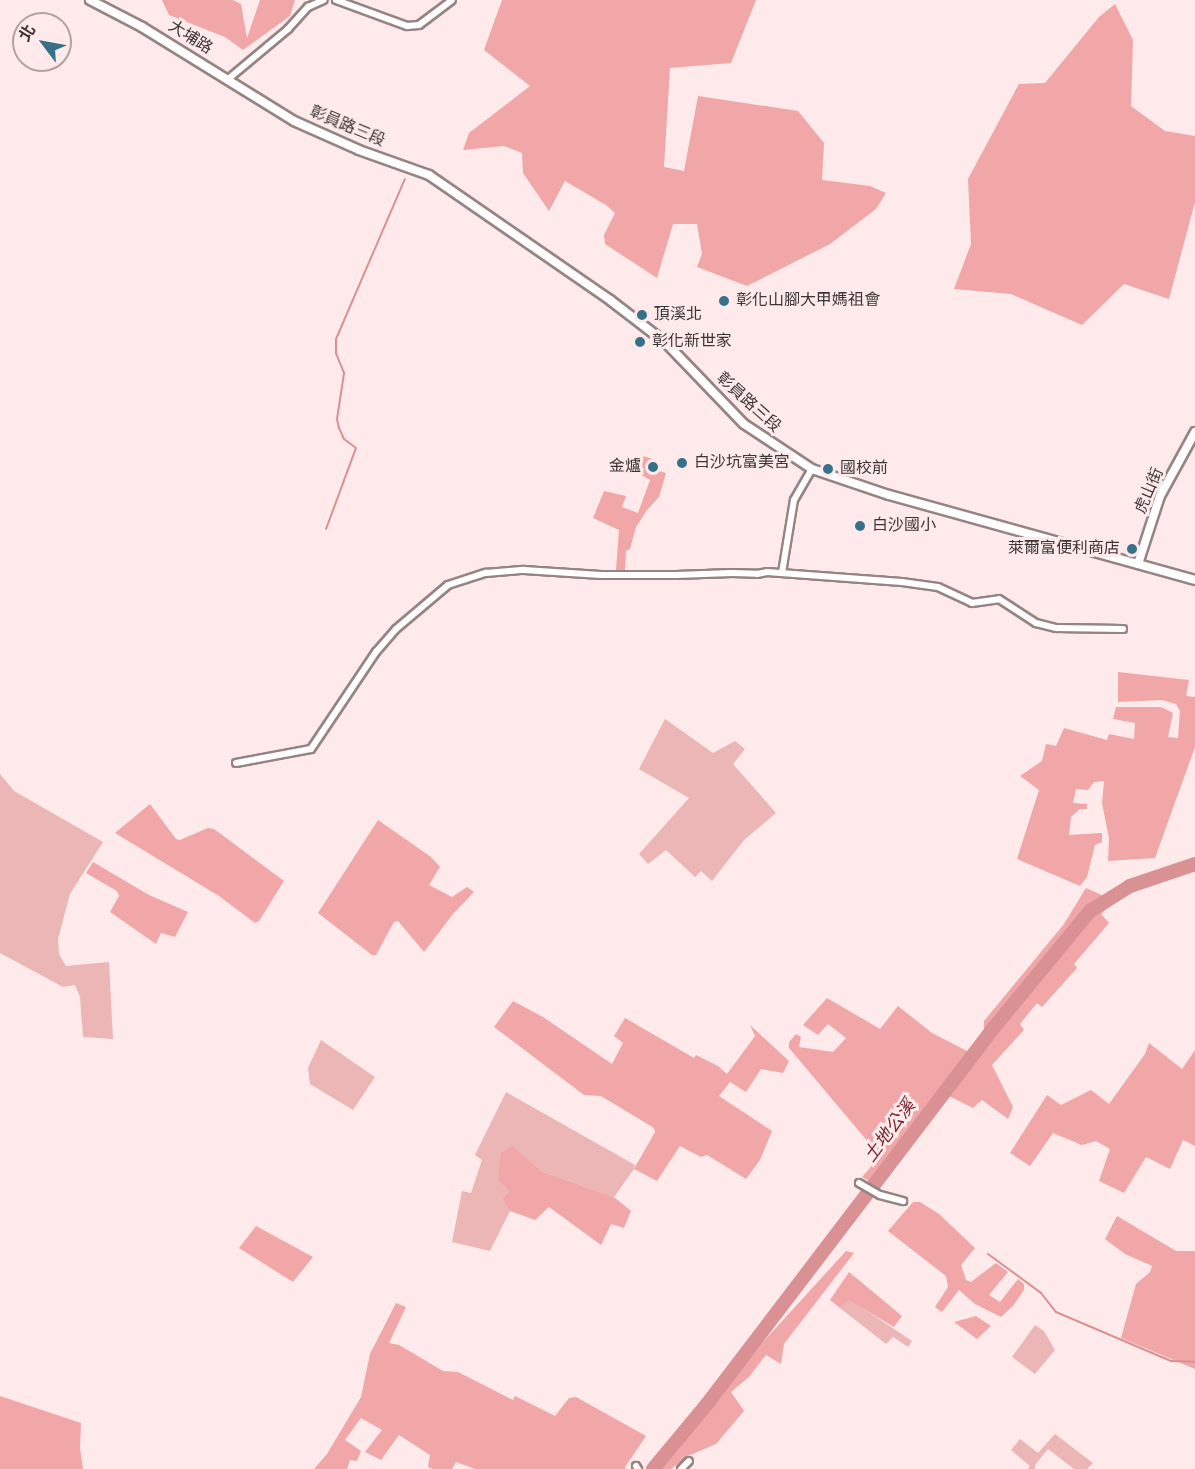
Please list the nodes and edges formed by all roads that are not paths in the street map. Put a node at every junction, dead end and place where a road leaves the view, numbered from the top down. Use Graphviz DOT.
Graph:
graph roads {
  1 [pos="90,0"];
  2 [pos="324,0"];
  3 [pos="336,0"];
  4 [pos="452,0"];
  5 [pos="227,80"];
  6 [pos="240,89"];
  7 [pos="1195,432"];
  8 [pos="812,469"];
  9 [pos="1138,564"];
  10 [pos="782,573"];
  11 [pos="1195,580"];
  12 [pos="1123,629"];
  13 [pos="236,762"];
  14 [pos="859,1183"];
  15 [pos="903,1201"];
  16 [pos="689,1461"];
  17 [pos="681,1469"];
  1 -- 5 [label="main road, 大埔路"];
  2 -- 5 [label="street"];
  3 -- 4 [label="street"];
  5 -- 6 [label="main road, 大埔路"];
  6 -- 8 [label="main road, 彰員路三段"];
  7 -- 9 [label="street, 虎山街"];
  8 -- 9 [label="main road, 彰員路三段"];
  8 -- 10 [label="street"];
  9 -- 11 [label="main road, 彰員路三段"];
  10 -- 12 [label="street"];
  10 -- 13 [label="street"];
  14 -- 15 [label="street"];
  16 -- 17 [label="street"];
}
